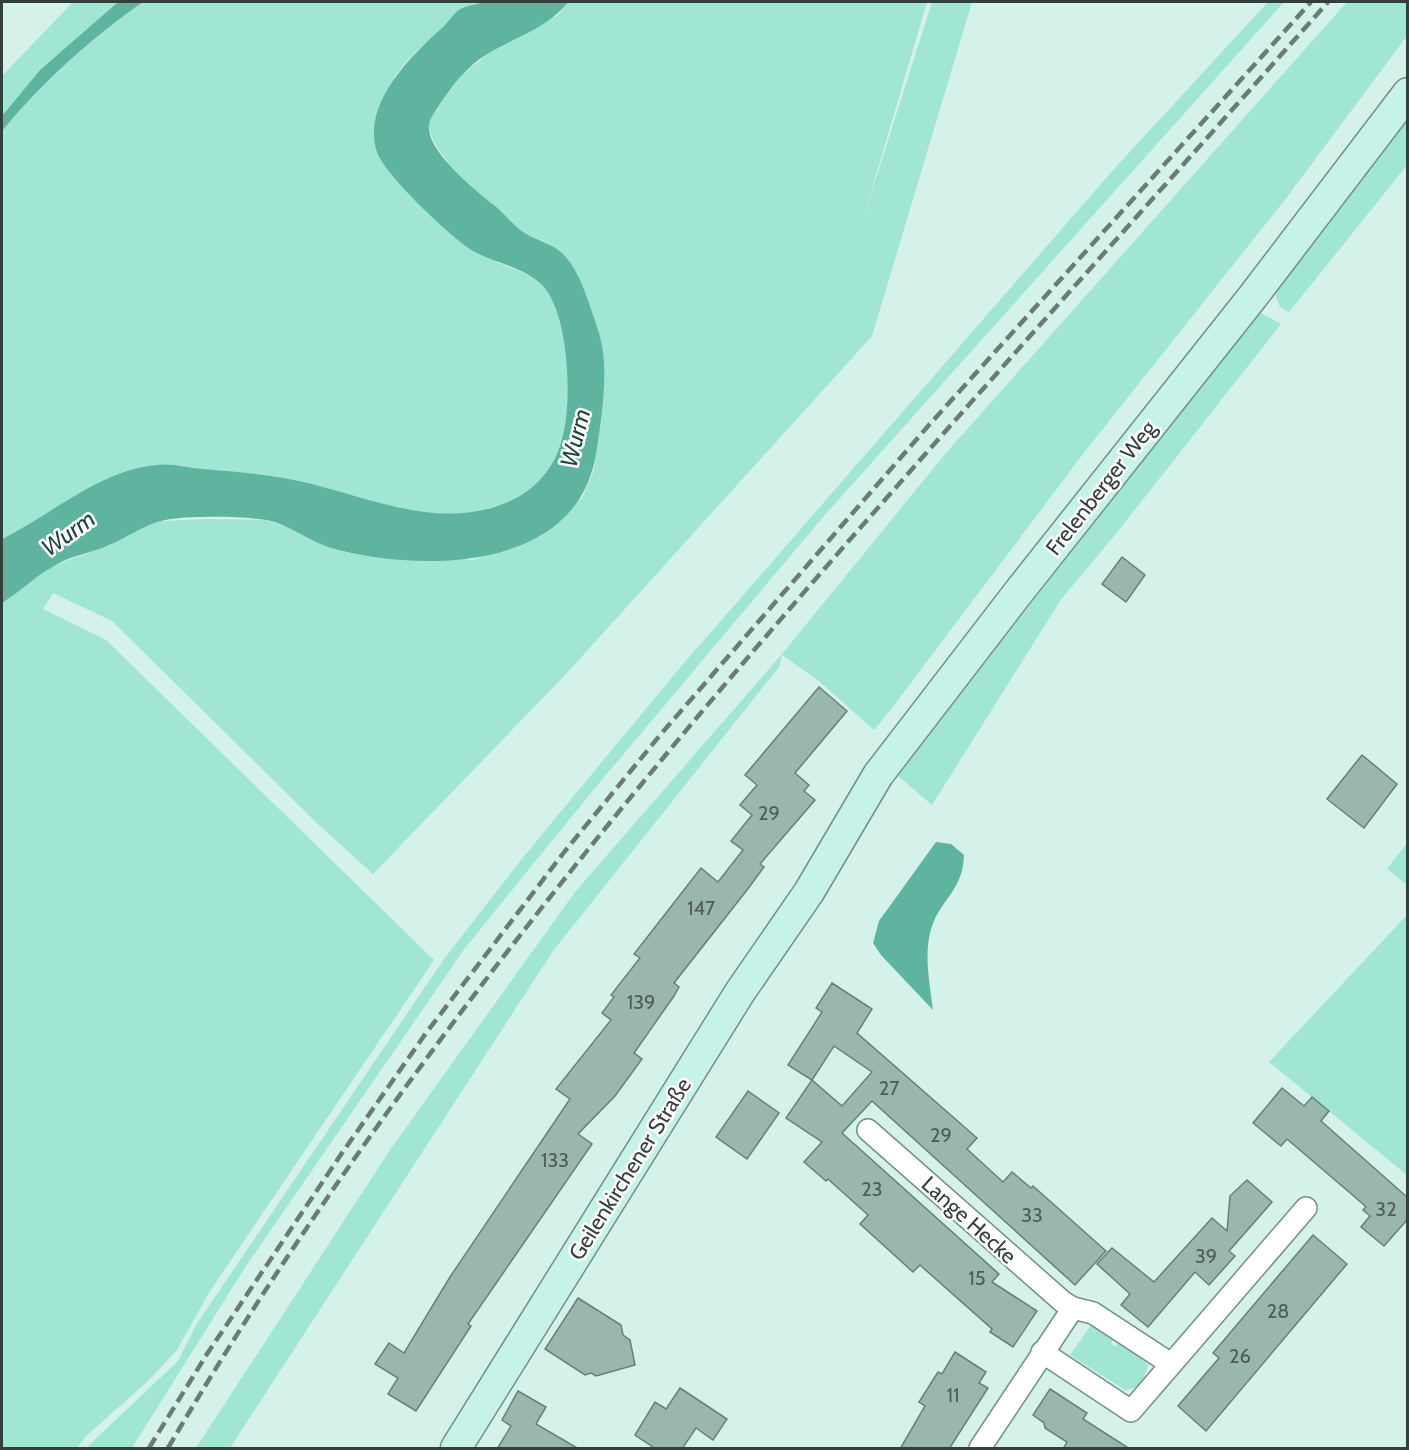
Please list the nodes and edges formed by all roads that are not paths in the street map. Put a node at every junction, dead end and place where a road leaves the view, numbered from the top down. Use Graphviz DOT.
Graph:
graph roads {
  1 [pos="1407,93"];
  2 [pos="809,892"];
  3 [pos="868,1130"];
  4 [pos="1306,1208"];
  5 [pos="1072,1308"];
  6 [pos="1042,1353"];
  7 [pos="1171,1364"];
  8 [pos="456,1449"];
  9 [pos="980,1449"];
  1 -- 2 [label="main road, Frelenberger Weg"];
  2 -- 8 [label="main road, Geilenkirchener Straße"];
  3 -- 5 [label="street, Lange Hecke"];
  4 -- 7 [label="street"];
  5 -- 6 [label="street"];
  5 -- 7 [label="street, Lange Hecke"];
  6 -- 7 [label="street"];
  6 -- 9 [label="street"];
}
